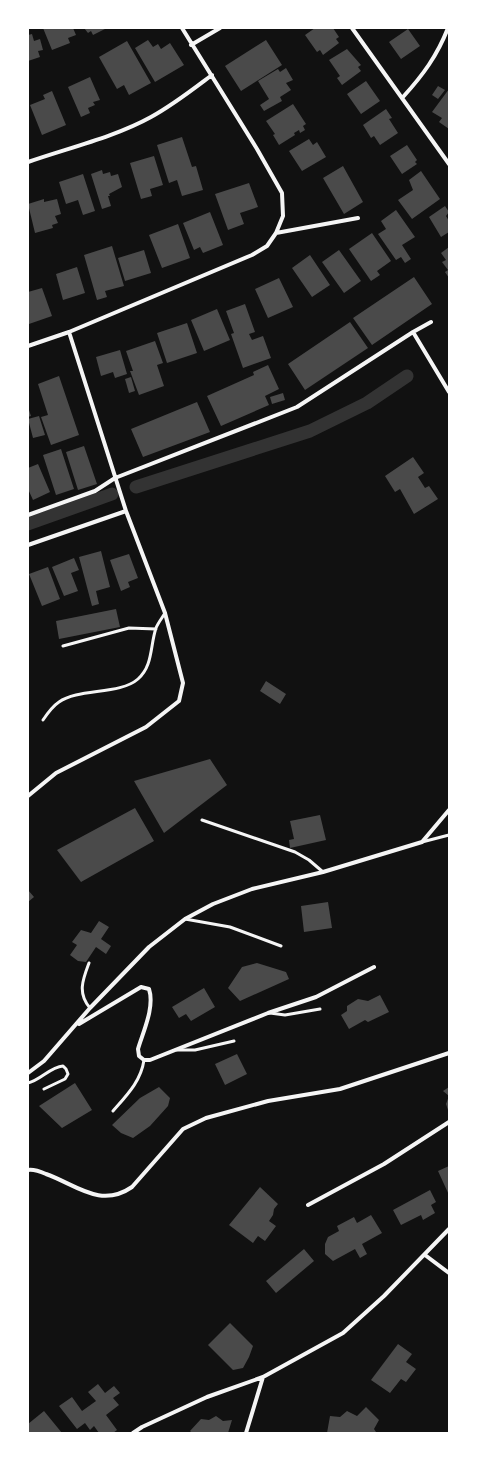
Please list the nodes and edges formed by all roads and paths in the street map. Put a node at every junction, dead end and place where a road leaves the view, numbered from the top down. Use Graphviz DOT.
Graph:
graph roads {
  1 [pos="182,28"];
  2 [pos="220,28"];
  3 [pos="352,28"];
  4 [pos="448,28"];
  5 [pos="191,45"];
  6 [pos="212,75"];
  7 [pos="403,97"];
  8 [pos="28,162"];
  9 [pos="449,164"];
  10 [pos="358,218"];
  11 [pos="276,233"];
  12 [pos="431,322"];
  13 [pos="69,332"];
  14 [pos="413,332"];
  15 [pos="28,346"];
  16 [pos="449,392"];
  17 [pos="115,478"];
  18 [pos="126,511"];
  19 [pos="28,515"];
  20 [pos="28,545"];
  21 [pos="165,613"];
  22 [pos="156,629"];
  23 [pos="63,646"];
  24 [pos="43,720"];
  25 [pos="28,796"];
  26 [pos="449,810"];
  27 [pos="202,820"];
  28 [pos="449,835"];
  29 [pos="422,842"];
  30 [pos="323,872"];
  31 [pos="185,918"];
  32 [pos="281,946"];
  33 [pos="88,963"];
  34 [pos="374,967"];
  35 [pos="90,1008"];
  36 [pos="320,1009"];
  37 [pos="268,1013"];
  38 [pos="75,1027"];
  39 [pos="234,1041"];
  40 [pos="177,1050"];
  41 [pos="449,1053"];
  42 [pos="144,1060"];
  43 [pos="28,1073"];
  44 [pos="28,1083"];
  45 [pos="44,1089"];
  46 [pos="113,1111"];
  47 [pos="449,1122"];
  48 [pos="28,1170"];
  49 [pos="308,1205"];
  50 [pos="449,1229"];
  51 [pos="425,1255"];
  52 [pos="449,1273"];
  53 [pos="263,1377"];
  54 [pos="133,1433"];
  55 [pos="246,1433"];
  1 -- 5 [label="street"];
  2 -- 5 [label="street"];
  3 -- 7 [label="street"];
  4 -- 7 [label="street"];
  5 -- 6 [label="street"];
  6 -- 8 [label="street"];
  6 -- 11 [label="street"];
  7 -- 9 [label="street"];
  10 -- 11 [label="street"];
  11 -- 13 [label="street"];
  12 -- 14 [label="street"];
  13 -- 15 [label="street"];
  13 -- 17 [label="street"];
  14 -- 16 [label="street"];
  14 -- 17 [label="street"];
  17 -- 18 [label="street"];
  17 -- 19 [label="street"];
  18 -- 20 [label="street"];
  18 -- 21 [label="street"];
  21 -- 22 [label="lane"];
  21 -- 25 [label="street"];
  22 -- 23 [label="lane"];
  22 -- 24 [label="lane"];
  26 -- 29 [label="street"];
  27 -- 30 [label="lane"];
  28 -- 29 [label="lane"];
  29 -- 30 [label="street"];
  30 -- 31 [label="street"];
  31 -- 32 [label="lane"];
  31 -- 35 [label="street"];
  33 -- 35 [label="lane"];
  34 -- 37 [label="street"];
  35 -- 38 [label="street"];
  36 -- 37 [label="lane"];
  37 -- 40 [label="street"];
  38 -- 42 [label="street"];
  38 -- 43 [label="street"];
  39 -- 40 [label="lane"];
  40 -- 42 [label="street"];
  41 -- 48 [label="street"];
  42 -- 46 [label="lane"];
  44 -- 45 [label="lane"];
  47 -- 49 [label="street"];
  50 -- 51 [label="street"];
  51 -- 52 [label="street"];
  51 -- 53 [label="street"];
  53 -- 54 [label="street"];
  53 -- 55 [label="street"];
}
